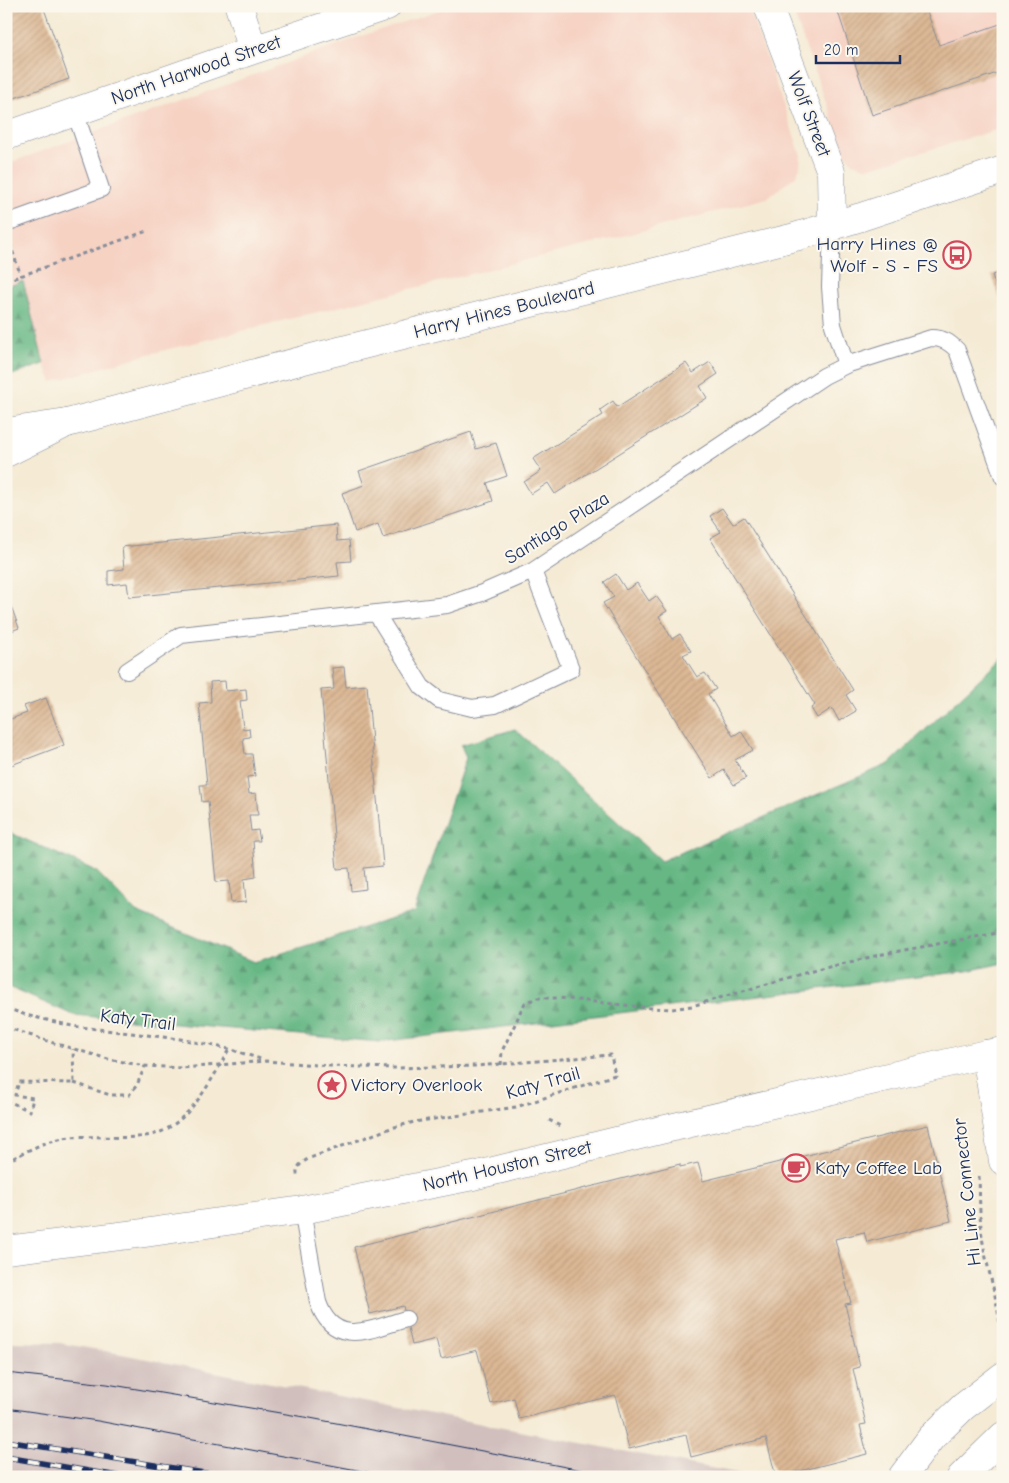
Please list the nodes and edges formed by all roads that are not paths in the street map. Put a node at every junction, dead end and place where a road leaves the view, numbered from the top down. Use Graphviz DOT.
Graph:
graph roads {
  1 [pos="239,6"];
  2 [pos="387,6"];
  3 [pos="768,6"];
  4 [pos="253,50"];
  5 [pos="75,112"];
  6 [pos="6,136"];
  7 [pos="1003,170"];
  8 [pos="6,223"];
  9 [pos="832,226"];
  10 [pos="846,365"];
  11 [pos="67,423"];
  12 [pos="6,432"];
  13 [pos="6,453"];
  14 [pos="1003,477"];
  15 [pos="533,570"];
  16 [pos="376,613"];
  17 [pos="127,672"];
  18 [pos="994,1052"];
  19 [pos="991,1166"];
  20 [pos="302,1210"];
  21 [pos="6,1250"];
  22 [pos="406,1319"];
  23 [pos="999,1366"];
  24 [pos="1003,1436"];
  25 [pos="902,1477"];
  26 [pos="961,1477"];
  1 -- 4 [label="main road"];
  2 -- 4 [label="main road, North Harwood Street"];
  3 -- 9 [label="main road, Wolf Street"];
  4 -- 5 [label="main road, North Harwood Street"];
  5 -- 6 [label="main road, North Harwood Street"];
  5 -- 8 [label="lane"];
  7 -- 9 [label="main road, Harry Hines Boulevard"];
  9 -- 10 [label="lane"];
  9 -- 11 [label="main road, Harry Hines Boulevard"];
  10 -- 14 [label="lane, Santiago Plaza"];
  10 -- 15 [label="lane, Santiago Plaza"];
  11 -- 12 [label="main road"];
  11 -- 13 [label="main road, Harry Hines Boulevard"];
  15 -- 16 [label="lane, Santiago Plaza"];
  15 -- 16 [label="lane"];
  16 -- 17 [label="lane, Santiago Plaza"];
  18 -- 19 [label="main road"];
  18 -- 20 [label="main road, North Houston Street"];
  20 -- 21 [label="main road, North Houston Street"];
  20 -- 22 [label="lane"];
  23 -- 25 [label="main road"];
  24 -- 26 [label="main road"];
}
